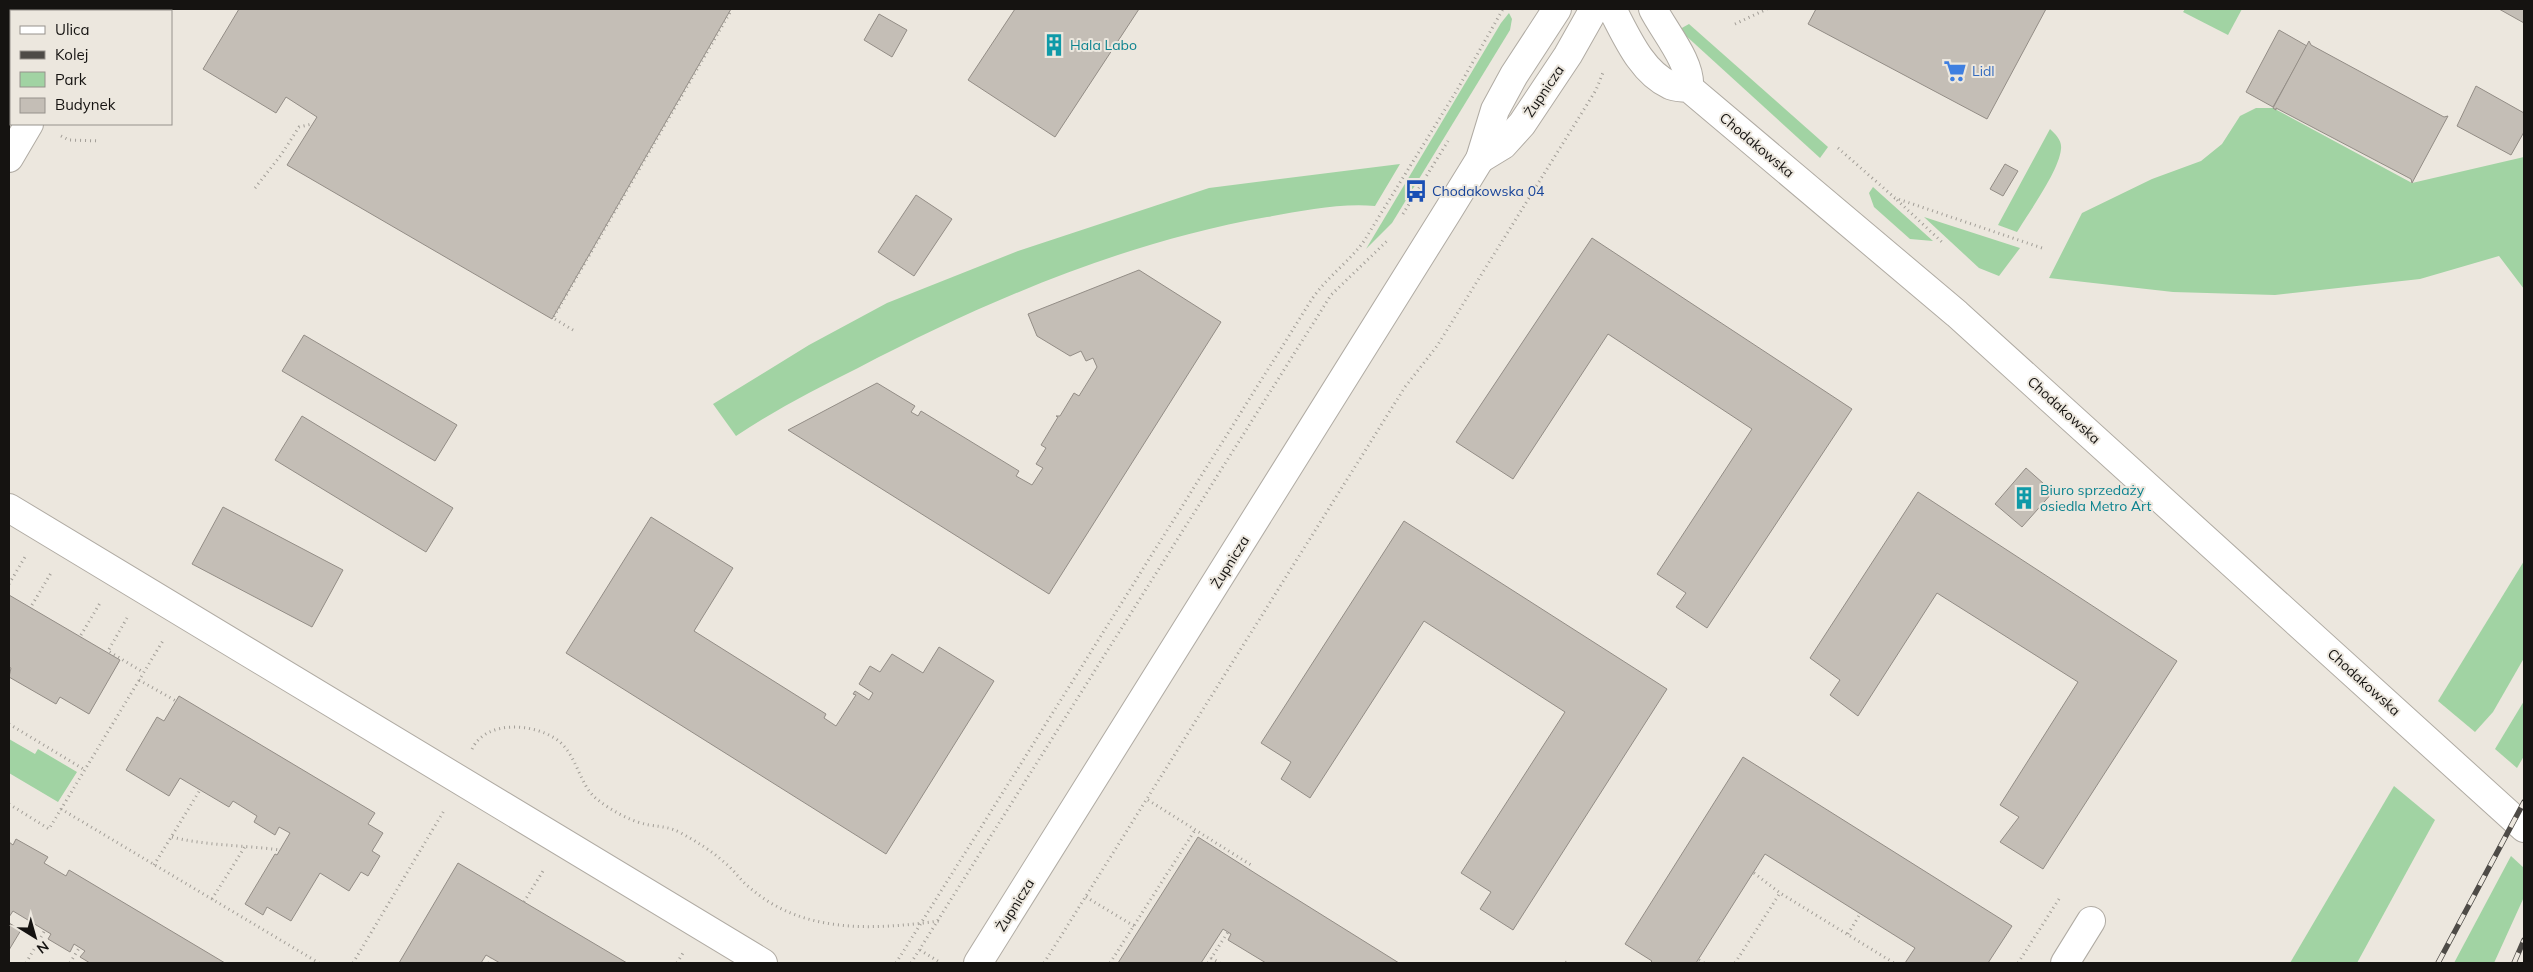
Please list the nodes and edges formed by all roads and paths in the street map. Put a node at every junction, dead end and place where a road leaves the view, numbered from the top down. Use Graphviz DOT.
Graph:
graph roads {
  1 [pos="732,9"];
  2 [pos="1503,9"];
  3 [pos="1557,9"];
  4 [pos="1594,9"];
  5 [pos="1612,9"];
  6 [pos="1653,9"];
  7 [pos="1767,9"];
  8 [pos="1734,24"];
  9 [pos="1604,70"];
  10 [pos="1689,88"];
  11 [pos="312,124"];
  12 [pos="28,125"];
  13 [pos="1453,133"];
  14 [pos="61,136"];
  15 [pos="100,141"];
  16 [pos="1838,148"];
  17 [pos="9,158"];
  18 [pos="1480,159"];
  19 [pos="255,188"];
  20 [pos="1895,198"];
  21 [pos="1402,217"];
  22 [pos="1391,234"];
  23 [pos="1943,243"];
  24 [pos="2042,248"];
  25 [pos="573,330"];
  26 [pos="9,508"];
  27 [pos="27,553"];
  28 [pos="53,569"];
  29 [pos="9,584"];
  30 [pos="103,599"];
  31 [pos="32,605"];
  32 [pos="129,614"];
  33 [pos="81,635"];
  34 [pos="165,636"];
  35 [pos="143,672"];
  36 [pos="139,680"];
  37 [pos="176,701"];
  38 [pos="10,726"];
  39 [pos="478,753"];
  40 [pos="85,770"];
  41 [pos="200,790"];
  42 [pos="1148,800"];
  43 [pos="9,804"];
  44 [pos="448,804"];
  45 [pos="61,810"];
  46 [pos="2524,828"];
  47 [pos="1195,830"];
  48 [pos="172,836"];
  49 [pos="246,845"];
  50 [pos="280,850"];
  51 [pos="547,864"];
  52 [pos="154,865"];
  53 [pos="1251,865"];
  54 [pos="1754,873"];
  55 [pos="1780,893"];
  56 [pos="1086,897"];
  57 [pos="2059,898"];
  58 [pos="212,899"];
  59 [pos="524,902"];
  60 [pos="1860,914"];
  61 [pos="939,921"];
  62 [pos="2091,921"];
  63 [pos="921,924"];
  64 [pos="1134,926"];
  65 [pos="45,930"];
  66 [pos="1228,932"];
  67 [pos="1848,934"];
  68 [pos="80,948"];
  69 [pos="920,950"];
  70 [pos="491,958"];
  71 [pos="1211,958"];
  72 [pos="1698,960"];
  73 [pos="26,963"];
  74 [pos="70,963"];
  75 [pos="319,963"];
  76 [pos="353,963"];
  77 [pos="488,963"];
  78 [pos="763,963"];
  79 [pos="896,963"];
  80 [pos="912,963"];
  81 [pos="941,963"];
  82 [pos="978,963"];
  83 [pos="1044,963"];
  84 [pos="1110,963"];
  85 [pos="1208,963"];
  86 [pos="1220,963"];
  87 [pos="1704,963"];
  88 [pos="1735,963"];
  89 [pos="1894,963"];
  90 [pos="2018,963"];
  91 [pos="2065,963"];
  1 -- 25 [label="path"];
  2 -- 63 [label="path"];
  3 -- 18 [label="street, Żupnicza"];
  4 -- 18 [label="street, Żupnicza"];
  5 -- 10 [label="street, Chodakowska"];
  6 -- 10 [label="street"];
  7 -- 8 [label="path"];
  9 -- 42 [label="path"];
  10 -- 46 [label="street, Chodakowska"];
  11 -- 19 [label="path"];
  12 -- 17 [label="street"];
  13 -- 21 [label="path"];
  14 -- 15 [label="path"];
  16 -- 20 [label="path"];
  18 -- 82 [label="street, Żupnicza"];
  20 -- 23 [label="path"];
  20 -- 24 [label="path"];
  22 -- 61 [label="path"];
  26 -- 78 [label="street"];
  27 -- 29 [label="path"];
  28 -- 31 [label="path"];
  30 -- 33 [label="path"];
  32 -- 35 [label="path"];
  34 -- 35 [label="path"];
  35 -- 36 [label="path"];
  36 -- 37 [label="path"];
  36 -- 40 [label="path"];
  38 -- 40 [label="path"];
  39 -- 63 [label="path"];
  40 -- 45 [label="path"];
  41 -- 48 [label="path"];
  42 -- 47 [label="path"];
  42 -- 56 [label="path"];
  43 -- 45 [label="path"];
  44 -- 76 [label="path"];
  45 -- 52 [label="path"];
  47 -- 53 [label="path"];
  47 -- 64 [label="path"];
  48 -- 49 [label="path"];
  48 -- 52 [label="path"];
  49 -- 50 [label="path"];
  49 -- 58 [label="path"];
  51 -- 59 [label="path"];
  52 -- 58 [label="path"];
  54 -- 55 [label="path"];
  55 -- 67 [label="path"];
  55 -- 88 [label="path"];
  56 -- 64 [label="path"];
  56 -- 83 [label="path"];
  57 -- 90 [label="path"];
  58 -- 75 [label="path"];
  60 -- 67 [label="path"];
  61 -- 63 [label="path"];
  61 -- 69 [label="path"];
  62 -- 91 [label="street"];
  63 -- 79 [label="path"];
  64 -- 84 [label="path"];
  65 -- 73 [label="path"];
  66 -- 71 [label="path"];
  67 -- 89 [label="path"];
  68 -- 74 [label="path"];
  69 -- 80 [label="path"];
  69 -- 81 [label="path"];
  70 -- 77 [label="path"];
  71 -- 85 [label="path"];
  71 -- 86 [label="path"];
  72 -- 87 [label="path"];
}
